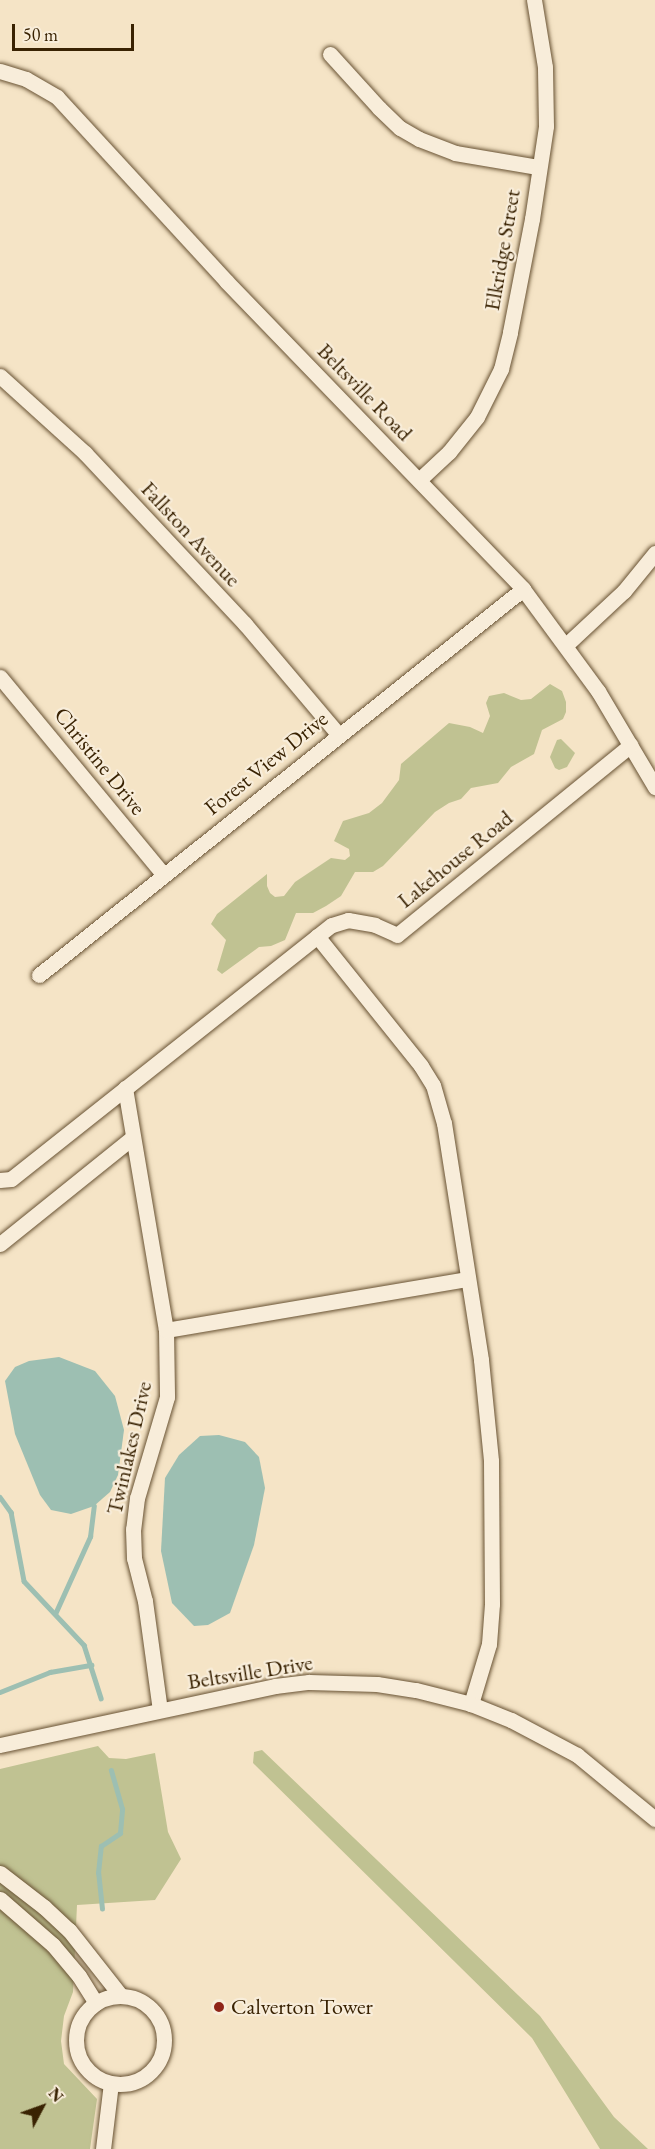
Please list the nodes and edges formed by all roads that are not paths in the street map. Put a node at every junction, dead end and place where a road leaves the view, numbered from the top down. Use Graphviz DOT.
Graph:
graph roads {
  1 [pos="534,0"];
  2 [pos="330,54"];
  3 [pos="0,71"];
  4 [pos="538,167"];
  5 [pos="0,376"];
  6 [pos="419,480"];
  7 [pos="655,553"];
  8 [pos="523,589"];
  9 [pos="566,645"];
  10 [pos="0,677"];
  11 [pos="338,734"];
  12 [pos="632,745"];
  13 [pos="655,787"];
  14 [pos="164,875"];
  15 [pos="317,936"];
  16 [pos="39,975"];
  17 [pos="125,1088"];
  18 [pos="132,1138"];
  19 [pos="0,1180"];
  20 [pos="0,1244"];
  21 [pos="468,1279"];
  22 [pos="166,1330"];
  23 [pos="471,1704"];
  24 [pos="160,1710"];
  25 [pos="0,1745"];
  26 [pos="655,1819"];
  27 [pos="6,1877"];
  28 [pos="0,1897"];
  29 [pos="121,1996"];
  30 [pos="96,2003"];
  31 [pos="111,2084"];
  32 [pos="103,2149"];
  1 -- 4 [label="street, Elkridge Street"];
  2 -- 4 [label="street"];
  3 -- 6 [label="street, Beltsville Road"];
  4 -- 6 [label="street, Elkridge Street"];
  5 -- 11 [label="street, Fallston Avenue"];
  6 -- 8 [label="street, Beltsville Road"];
  7 -- 9 [label="street"];
  8 -- 9 [label="street, Beltsville Road"];
  8 -- 11 [label="street, Forest View Drive"];
  9 -- 12 [label="street, Beltsville Road"];
  10 -- 14 [label="street, Christine Drive"];
  11 -- 14 [label="street, Forest View Drive"];
  12 -- 13 [label="street, Beltsville Road"];
  12 -- 15 [label="street, Lakehouse Road"];
  14 -- 16 [label="street, Forest View Drive"];
  15 -- 17 [label="street, Lakehouse Road"];
  15 -- 21 [label="street"];
  17 -- 18 [label="street, Twinlakes Drive"];
  17 -- 19 [label="street, Lakehouse Road"];
  18 -- 20 [label="street"];
  18 -- 22 [label="street, Twinlakes Drive"];
  21 -- 22 [label="street"];
  21 -- 23 [label="street"];
  22 -- 24 [label="street, Twinlakes Drive"];
  23 -- 24 [label="street, Beltsville Drive"];
  23 -- 26 [label="street, Beltsville Drive"];
  24 -- 25 [label="street, Beltsville Drive"];
  27 -- 28 [label="street"];
  27 -- 29 [label="street"];
  28 -- 30 [label="street"];
  29 -- 30 [label="street"];
  29 -- 31 [label="street"];
  30 -- 31 [label="street"];
  31 -- 32 [label="street"];
}
